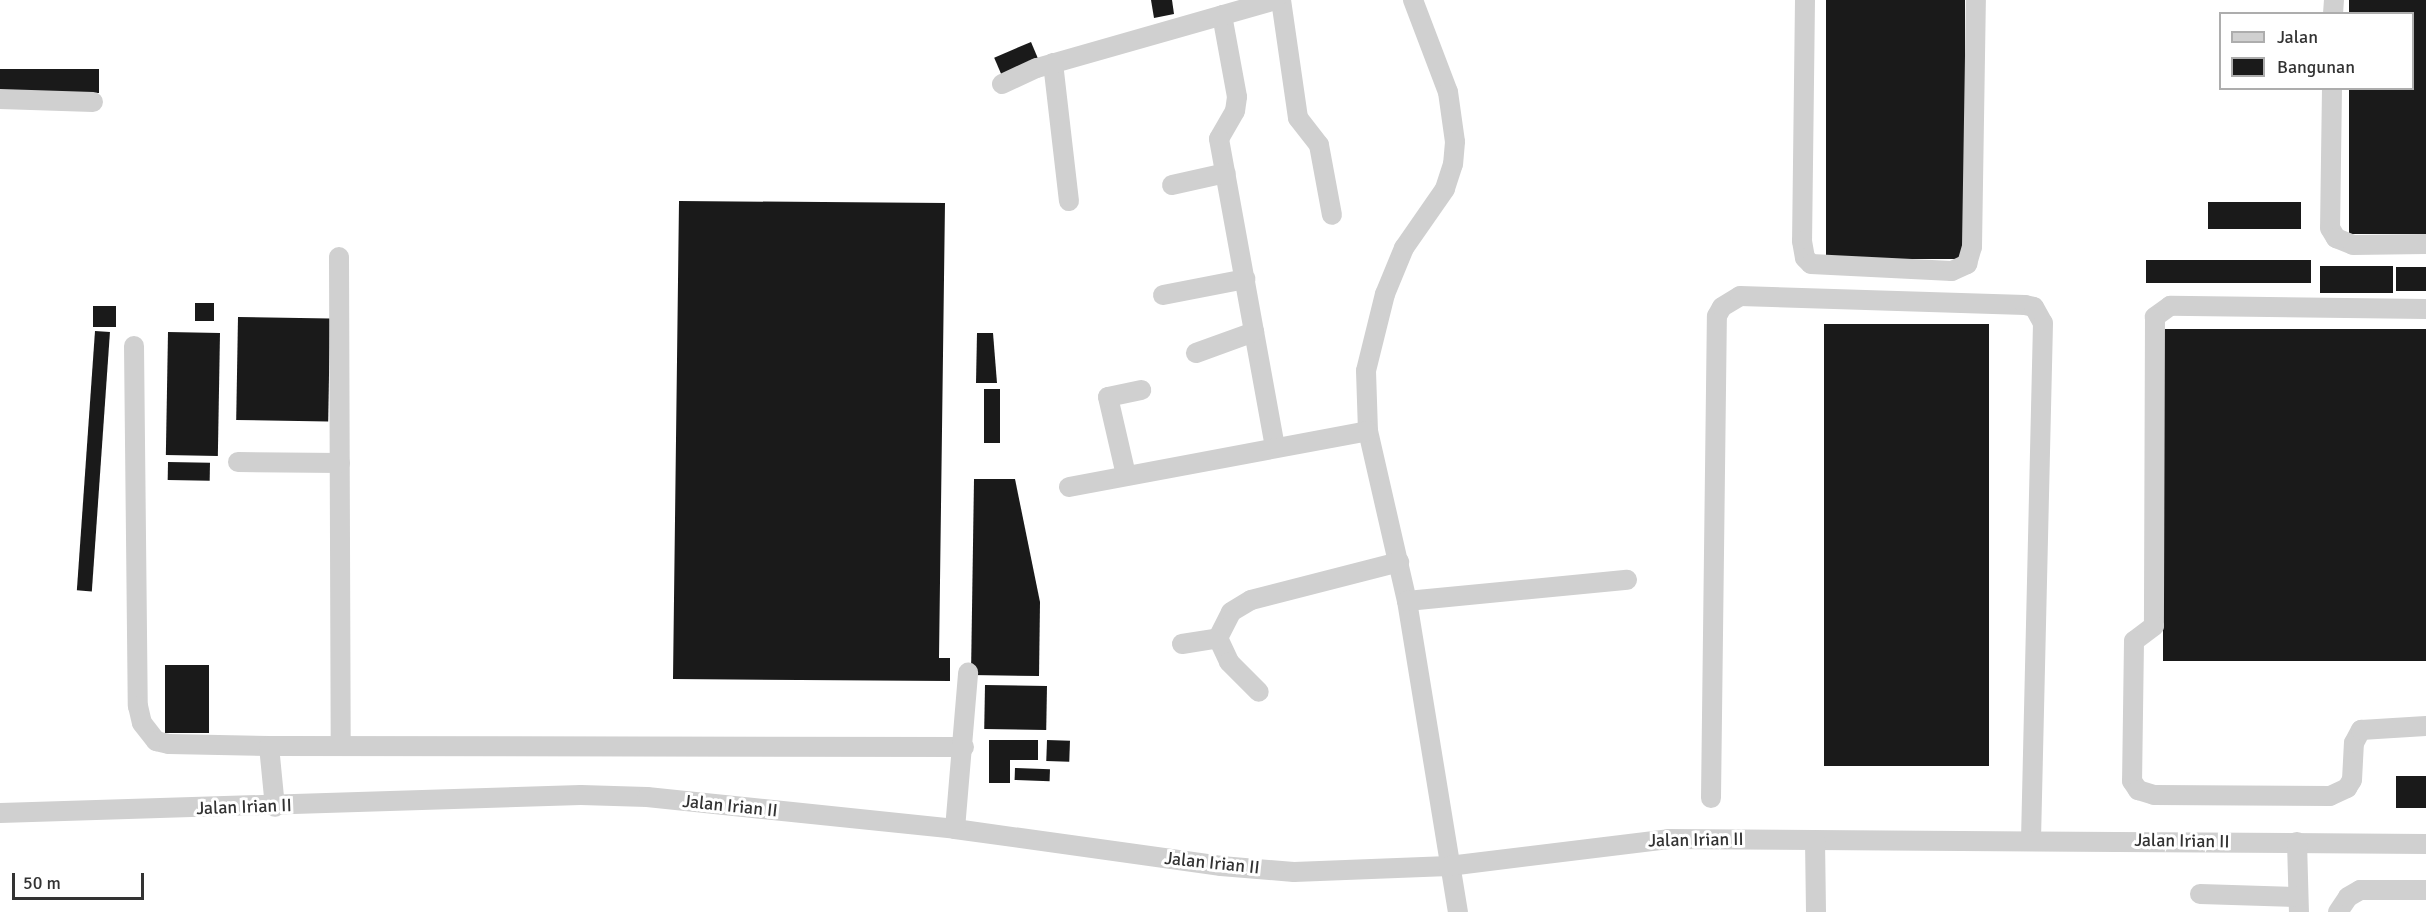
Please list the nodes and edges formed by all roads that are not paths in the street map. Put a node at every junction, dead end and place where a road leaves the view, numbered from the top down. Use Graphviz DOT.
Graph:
graph roads {
  1 [pos="1275,0"];
  2 [pos="1281,0"];
  3 [pos="1413,0"];
  4 [pos="1805,0"];
  5 [pos="1976,0"];
  6 [pos="1222,15"];
  7 [pos="1053,63"];
  8 [pos="1002,84"];
  9 [pos="2332,90"];
  10 [pos="0,99"];
  11 [pos="93,102"];
  12 [pos="1226,173"];
  13 [pos="1172,185"];
  14 [pos="1069,201"];
  15 [pos="1332,215"];
  16 [pos="2426,244"];
  17 [pos="339,257"];
  18 [pos="1245,279"];
  19 [pos="1162,295"];
  20 [pos="2426,309"];
  21 [pos="1254,332"];
  22 [pos="134,346"];
  23 [pos="1196,353"];
  24 [pos="1141,390"];
  25 [pos="1368,431"];
  26 [pos="1275,447"];
  27 [pos="238,462"];
  28 [pos="340,463"];
  29 [pos="1126,476"];
  30 [pos="1069,487"];
  31 [pos="1399,562"];
  32 [pos="1627,580"];
  33 [pos="1407,600"];
  34 [pos="1218,638"];
  35 [pos="1182,644"];
  36 [pos="968,673"];
  37 [pos="1259,692"];
  38 [pos="2426,726"];
  39 [pos="269,746"];
  40 [pos="341,746"];
  41 [pos="964,747"];
  42 [pos="1711,798"];
  43 [pos="275,807"];
  44 [pos="0,813"];
  45 [pos="955,829"];
  46 [pos="2031,839"];
  47 [pos="1815,840"];
  48 [pos="2297,842"];
  49 [pos="2426,844"];
  50 [pos="1449,866"];
  51 [pos="2426,890"];
  52 [pos="2200,894"];
  53 [pos="2299,905"];
  54 [pos="1458,912"];
  55 [pos="1816,912"];
  56 [pos="2338,912"];
  1 -- 6 [label="street"];
  2 -- 15 [label="street"];
  3 -- 25 [label="street"];
  4 -- 5 [label="street"];
  6 -- 7 [label="street"];
  6 -- 12 [label="street"];
  7 -- 8 [label="street"];
  7 -- 14 [label="street"];
  9 -- 16 [label="street"];
  10 -- 11 [label="street"];
  12 -- 13 [label="street"];
  12 -- 18 [label="street"];
  17 -- 28 [label="street"];
  18 -- 19 [label="street"];
  18 -- 21 [label="street"];
  20 -- 38 [label="street"];
  21 -- 23 [label="street"];
  21 -- 26 [label="street"];
  22 -- 39 [label="street"];
  24 -- 29 [label="street"];
  25 -- 26 [label="street"];
  25 -- 31 [label="street"];
  26 -- 29 [label="street"];
  27 -- 28 [label="street"];
  28 -- 40 [label="street"];
  29 -- 30 [label="street"];
  31 -- 33 [label="street"];
  31 -- 34 [label="street"];
  32 -- 33 [label="street"];
  33 -- 50 [label="street"];
  34 -- 35 [label="street"];
  34 -- 37 [label="street"];
  36 -- 41 [label="street"];
  39 -- 40 [label="street"];
  39 -- 43 [label="street"];
  40 -- 41 [label="street"];
  41 -- 45 [label="street"];
  42 -- 46 [label="street"];
  43 -- 44 [label="street, Jalan Irian II"];
  43 -- 45 [label="street, Jalan Irian II"];
  45 -- 50 [label="street, Jalan Irian II"];
  46 -- 47 [label="street, Jalan Irian II"];
  46 -- 48 [label="street, Jalan Irian II"];
  47 -- 50 [label="street, Jalan Irian II"];
  47 -- 55 [label="street"];
  48 -- 49 [label="street, Jalan Irian II"];
  48 -- 53 [label="street"];
  50 -- 54 [label="street"];
  51 -- 56 [label="street"];
  52 -- 53 [label="street"];
}
